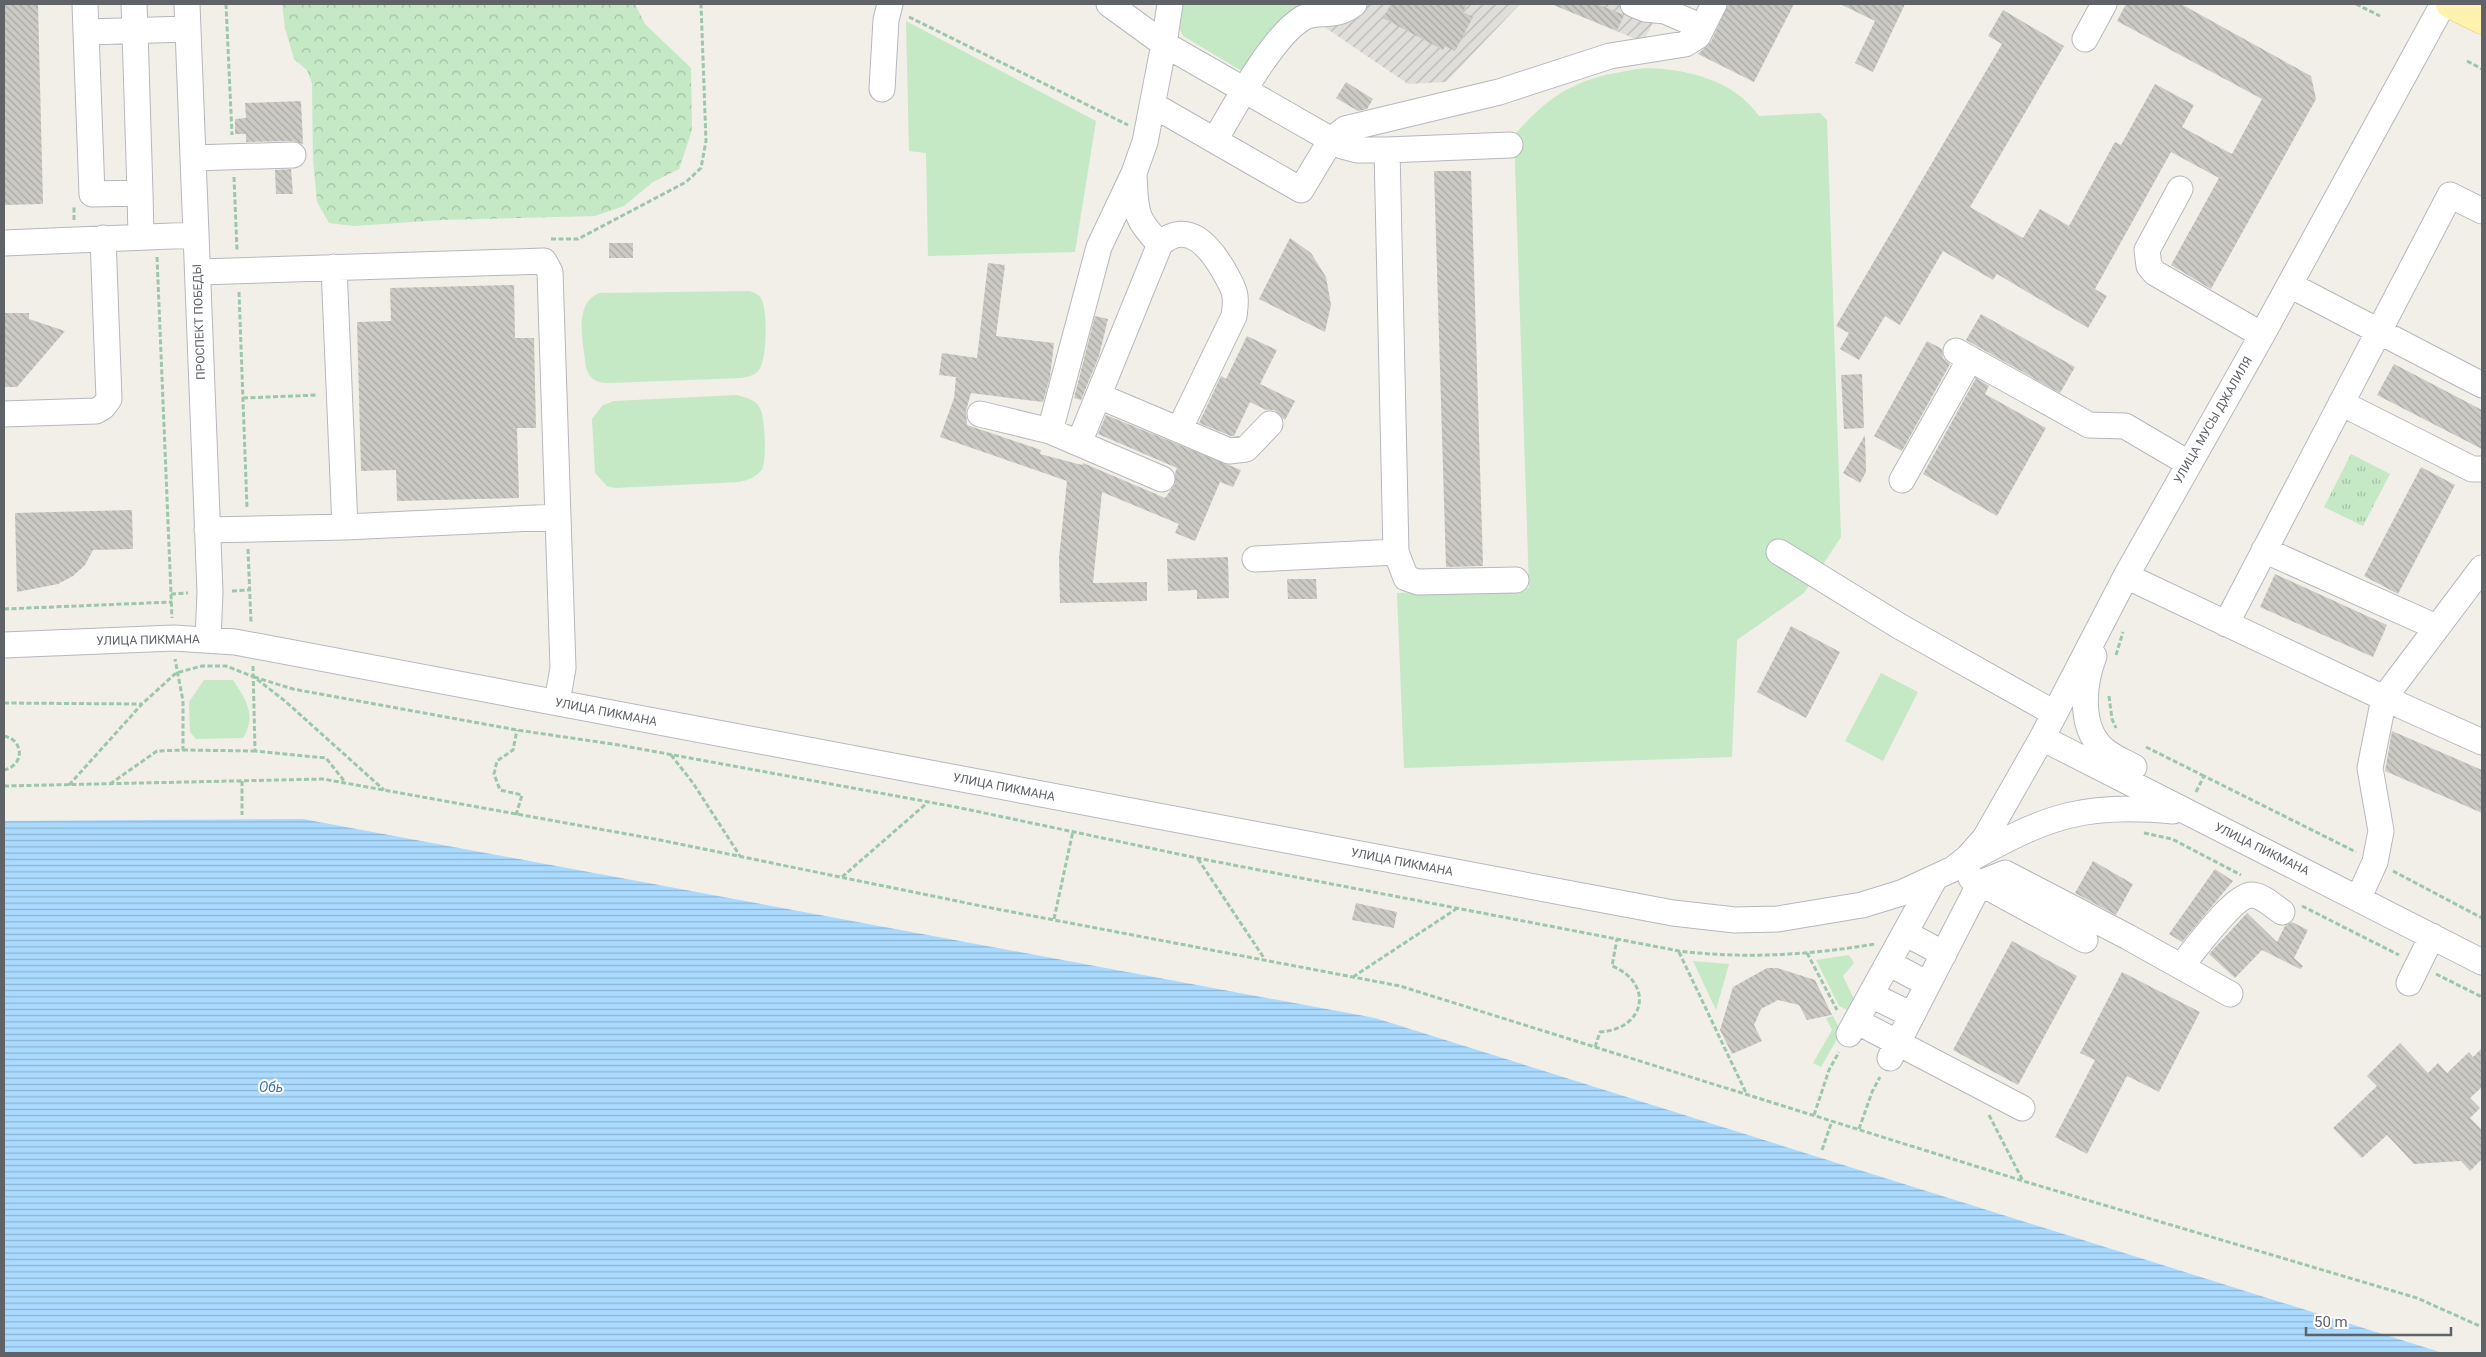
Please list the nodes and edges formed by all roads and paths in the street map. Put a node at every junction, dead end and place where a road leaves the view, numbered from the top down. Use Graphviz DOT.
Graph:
graph roads {
  1 [pos="85,4"];
  2 [pos="134,4"];
  3 [pos="187,4"];
  4 [pos="226,4"];
  5 [pos="701,4"];
  6 [pos="1109,4"];
  7 [pos="1170,4"];
  8 [pos="1354,4"];
  9 [pos="1633,4"];
  10 [pos="1714,4"];
  11 [pos="2104,4"];
  12 [pos="2356,4"];
  13 [pos="2443,4"];
  14 [pos="2450,4"];
  15 [pos="889,5"];
  16 [pos="2380,16"];
  17 [pos="2482,20"];
  18 [pos="1702,27"];
  19 [pos="188,29"];
  20 [pos="136,31"];
  21 [pos="86,32"];
  22 [pos="2085,39"];
  23 [pos="1164,44"];
  24 [pos="2467,61"];
  25 [pos="2482,69"];
  26 [pos="882,89"];
  27 [pos="1244,90"];
  28 [pos="1153,105"];
  29 [pos="1147,135"];
  30 [pos="1215,140"];
  31 [pos="1330,140"];
  32 [pos="1510,145"];
  33 [pos="1387,150"];
  34 [pos="293,155"];
  35 [pos="233,157"];
  36 [pos="193,158"];
  37 [pos="1134,173"];
  38 [pos="2180,188"];
  39 [pos="140,193"];
  40 [pos="74,200"];
  41 [pos="2482,211"];
  42 [pos="66,220"];
  43 [pos="196,235"];
  44 [pos="148,237"];
  45 [pos="103,238"];
  46 [pos="549,240"];
  47 [pos="4,243"];
  48 [pos="1160,244"];
  49 [pos="334,267"];
  50 [pos="238,271"];
  51 [pos="198,272"];
  52 [pos="2290,285"];
  53 [pos="2378,331"];
  54 [pos="2262,335"];
  55 [pos="2482,385"];
  56 [pos="340,394"];
  57 [pos="243,398"];
  58 [pos="2341,403"];
  59 [pos="1057,404"];
  60 [pos="1095,407"];
  61 [pos="4,414"];
  62 [pos="980,414"];
  63 [pos="1270,424"];
  64 [pos="1179,430"];
  65 [pos="1050,431"];
  66 [pos="1079,443"];
  67 [pos="2188,463"];
  68 [pos="2482,468"];
  69 [pos="1162,479"];
  70 [pos="1902,480"];
  71 [pos="558,517"];
  72 [pos="345,527"];
  73 [pos="247,529"];
  74 [pos="207,530"];
  75 [pos="2264,550"];
  76 [pos="1396,552"];
  77 [pos="1779,552"];
  78 [pos="1255,558"];
  79 [pos="2482,568"];
  80 [pos="2126,576"];
  81 [pos="1516,580"];
  82 [pos="172,602"];
  83 [pos="4,609"];
  84 [pos="2106,614"];
  85 [pos="2226,624"];
  86 [pos="2436,627"];
  87 [pos="2124,631"];
  88 [pos="174,638"];
  89 [pos="208,639"];
  90 [pos="4,645"];
  91 [pos="253,645"];
  92 [pos="2116,656"];
  93 [pos="176,674"];
  94 [pos="254,677"];
  95 [pos="2109,694"];
  96 [pos="2384,698"];
  97 [pos="557,702"];
  98 [pos="4,703"];
  99 [pos="142,704"];
  100 [pos="2054,713"];
  101 [pos="517,730"];
  102 [pos="2118,733"];
  103 [pos="4,736"];
  104 [pos="2042,738"];
  105 [pos="2482,740"];
  106 [pos="2144,746"];
  107 [pos="183,750"];
  108 [pos="255,751"];
  109 [pos="670,755"];
  110 [pos="4,770"];
  111 [pos="2204,776"];
  112 [pos="242,781"];
  113 [pos="345,783"];
  114 [pos="110,784"];
  115 [pos="69,785"];
  116 [pos="4,786"];
  117 [pos="384,790"];
  118 [pos="928,802"];
  119 [pos="2186,812"];
  120 [pos="242,815"];
  121 [pos="516,815"];
  122 [pos="1073,831"];
  123 [pos="2138,831"];
  124 [pos="1985,838"];
  125 [pos="2172,839"];
  126 [pos="740,856"];
  127 [pos="1197,858"];
  128 [pos="2375,862"];
  129 [pos="1944,873"];
  130 [pos="842,877"];
  131 [pos="2244,877"];
  132 [pos="1980,883"];
  133 [pos="2359,897"];
  134 [pos="1457,908"];
  135 [pos="2289,908"];
  136 [pos="2482,918"];
  137 [pos="1054,919"];
  138 [pos="1903,936"];
  139 [pos="2432,936"];
  140 [pos="1617,940"];
  141 [pos="2085,940"];
  142 [pos="1679,951"];
  143 [pos="1807,953"];
  144 [pos="1944,954"];
  145 [pos="1264,958"];
  146 [pos="2482,962"];
  147 [pos="1888,963"];
  148 [pos="2181,966"];
  149 [pos="2414,974"];
  150 [pos="1352,978"];
  151 [pos="1928,984"];
  152 [pos="1871,994"];
  153 [pos="2230,994"];
  154 [pos="2482,997"];
  155 [pos="1912,1016"];
  156 [pos="1847,1022"];
  157 [pos="1595,1047"];
  158 [pos="1893,1051"];
  159 [pos="1829,1070"];
  160 [pos="1872,1092"];
  161 [pos="1747,1095"];
  162 [pos="2022,1108"];
  163 [pos="1814,1115"];
  164 [pos="1832,1121"];
  165 [pos="1859,1130"];
  166 [pos="1822,1150"];
  167 [pos="2482,1326"];
  1 -- 21 [label="street"];
  2 -- 20 [label="street"];
  3 -- 19 [label="street, ПРОСПЕКТ ПОБЕДЫ"];
  4 -- 35 [label="path"];
  5 -- 46 [label="path"];
  6 -- 23 [label="street"];
  7 -- 23 [label="street"];
  8 -- 27 [label="street"];
  9 -- 18 [label="street"];
  10 -- 18 [label="street"];
  11 -- 22 [label="street"];
  12 -- 16 [label="path"];
  13 -- 52 [label="street, УЛИЦА МУСЫ ДЖАЛИЛЯ"];
  14 -- 17 [label="main road"];
  15 -- 26 [label="street"];
  15 -- 29 [label="path"];
  18 -- 31 [label="street"];
  19 -- 20 [label="street"];
  19 -- 36 [label="street, ПРОСПЕКТ ПОБЕДЫ"];
  20 -- 21 [label="street"];
  20 -- 39 [label="street"];
  21 -- 39 [label="street"];
  23 -- 27 [label="street"];
  23 -- 28 [label="street"];
  24 -- 25 [label="path"];
  27 -- 30 [label="street"];
  27 -- 31 [label="street"];
  28 -- 29 [label="street"];
  28 -- 30 [label="street"];
  29 -- 37 [label="street"];
  30 -- 31 [label="street"];
  31 -- 33 [label="street"];
  32 -- 33 [label="street"];
  33 -- 76 [label="street"];
  34 -- 35 [label="street"];
  35 -- 36 [label="street"];
  35 -- 50 [label="path"];
  36 -- 43 [label="street, ПРОСПЕКТ ПОБЕДЫ"];
  37 -- 48 [label="street"];
  37 -- 59 [label="street"];
  38 -- 54 [label="street"];
  39 -- 44 [label="street"];
  40 -- 42 [label="path"];
  41 -- 53 [label="street"];
  43 -- 44 [label="street"];
  43 -- 51 [label="street, ПРОСПЕКТ ПОБЕДЫ"];
  44 -- 45 [label="street"];
  44 -- 82 [label="path"];
  45 -- 47 [label="street"];
  45 -- 61 [label="street"];
  48 -- 60 [label="street"];
  48 -- 64 [label="street"];
  49 -- 50 [label="street"];
  49 -- 56 [label="street"];
  49 -- 71 [label="street"];
  50 -- 51 [label="street"];
  50 -- 57 [label="path"];
  51 -- 74 [label="street, ПРОСПЕКТ ПОБЕДЫ"];
  52 -- 53 [label="street"];
  52 -- 54 [label="street, УЛИЦА МУСЫ ДЖАЛИЛЯ"];
  53 -- 55 [label="street"];
  53 -- 58 [label="street"];
  54 -- 67 [label="street, УЛИЦА МУСЫ ДЖАЛИЛЯ"];
  56 -- 57 [label="path"];
  56 -- 72 [label="street"];
  57 -- 73 [label="path"];
  58 -- 68 [label="street"];
  58 -- 75 [label="street"];
  59 -- 60 [label="street"];
  59 -- 65 [label="street"];
  60 -- 64 [label="street"];
  60 -- 66 [label="street"];
  62 -- 65 [label="street"];
  63 -- 64 [label="street"];
  65 -- 66 [label="street"];
  66 -- 69 [label="street"];
  67 -- 70 [label="street"];
  67 -- 80 [label="street, УЛИЦА МУСЫ ДЖАЛИЛЯ"];
  71 -- 72 [label="street"];
  71 -- 97 [label="street"];
  72 -- 73 [label="street"];
  73 -- 74 [label="street"];
  73 -- 91 [label="path"];
  74 -- 89 [label="street, ПРОСПЕКТ ПОБЕДЫ"];
  75 -- 85 [label="street"];
  75 -- 86 [label="street"];
  76 -- 78 [label="street"];
  76 -- 81 [label="street"];
  77 -- 100 [label="street"];
  79 -- 86 [label="street"];
  80 -- 84 [label="street, УЛИЦА МУСЫ ДЖАЛИЛЯ"];
  80 -- 85 [label="street"];
  82 -- 83 [label="path"];
  82 -- 88 [label="path"];
  84 -- 100 [label="street, УЛИЦА МУСЫ ДЖАЛИЛЯ"];
  84 -- 119 [label="street"];
  85 -- 96 [label="street"];
  86 -- 96 [label="street"];
  87 -- 92 [label="path"];
  88 -- 89 [label="street, УЛИЦА ПИКМАНА"];
  88 -- 90 [label="street, УЛИЦА ПИКМАНА"];
  88 -- 93 [label="path"];
  89 -- 91 [label="street, УЛИЦА ПИКМАНА"];
  91 -- 94 [label="path"];
  91 -- 97 [label="street, УЛИЦА ПИКМАНА"];
  93 -- 94 [label="path"];
  93 -- 99 [label="path"];
  93 -- 107 [label="path"];
  94 -- 101 [label="path"];
  94 -- 108 [label="path"];
  94 -- 117 [label="path"];
  95 -- 102 [label="path"];
  96 -- 105 [label="street"];
  96 -- 128 [label="street"];
  97 -- 129 [label="street, УЛИЦА ПИКМАНА"];
  98 -- 99 [label="path"];
  99 -- 115 [label="path"];
  100 -- 104 [label="street, УЛИЦА МУСЫ ДЖАЛИЛЯ"];
  101 -- 109 [label="path"];
  101 -- 121 [label="path"];
  103 -- 110 [label="path"];
  104 -- 119 [label="street, УЛИЦА ПИКМАНА"];
  104 -- 124 [label="street, УЛИЦА МУСЫ ДЖАЛИЛЯ"];
  106 -- 111 [label="path"];
  107 -- 108 [label="path"];
  107 -- 114 [label="path"];
  108 -- 113 [label="path"];
  109 -- 118 [label="path"];
  109 -- 126 [label="path"];
  111 -- 119 [label="path"];
  111 -- 128 [label="path"];
  112 -- 113 [label="path"];
  112 -- 114 [label="path"];
  112 -- 120 [label="path"];
  113 -- 117 [label="path"];
  114 -- 115 [label="path"];
  115 -- 116 [label="path"];
  117 -- 121 [label="path"];
  118 -- 122 [label="path"];
  118 -- 130 [label="path"];
  119 -- 125 [label="path"];
  119 -- 129 [label="street"];
  119 -- 133 [label="street, УЛИЦА ПИКМАНА"];
  121 -- 126 [label="path"];
  122 -- 127 [label="path"];
  122 -- 137 [label="path"];
  123 -- 125 [label="path"];
  124 -- 129 [label="street, УЛИЦА ПИКМАНА"];
  125 -- 131 [label="path"];
  126 -- 130 [label="path"];
  127 -- 134 [label="path"];
  127 -- 145 [label="path"];
  128 -- 133 [label="street"];
  128 -- 136 [label="path"];
  129 -- 132 [label="street"];
  129 -- 138 [label="street"];
  130 -- 137 [label="path"];
  132 -- 141 [label="street"];
  132 -- 144 [label="street"];
  132 -- 148 [label="street"];
  133 -- 139 [label="street, УЛИЦА ПИКМАНА"];
  134 -- 140 [label="path"];
  134 -- 150 [label="path"];
  135 -- 148 [label="street"];
  135 -- 149 [label="path"];
  137 -- 145 [label="path"];
  138 -- 143 [label="path"];
  138 -- 144 [label="street"];
  138 -- 147 [label="street"];
  139 -- 146 [label="street, УЛИЦА ПИКМАНА"];
  139 -- 149 [label="street"];
  140 -- 142 [label="path"];
  140 -- 157 [label="path"];
  142 -- 143 [label="path"];
  142 -- 161 [label="path"];
  143 -- 156 [label="path"];
  144 -- 151 [label="street"];
  145 -- 150 [label="path"];
  147 -- 151 [label="street"];
  147 -- 152 [label="street"];
  148 -- 153 [label="street"];
  149 -- 154 [label="path"];
  150 -- 157 [label="path"];
  151 -- 155 [label="street"];
  152 -- 155 [label="street"];
  152 -- 156 [label="street"];
  155 -- 158 [label="street"];
  156 -- 158 [label="street"];
  157 -- 161 [label="path"];
  158 -- 162 [label="street"];
  159 -- 163 [label="path"];
  160 -- 165 [label="path"];
  161 -- 163 [label="path"];
  163 -- 164 [label="path"];
  164 -- 165 [label="path"];
  164 -- 166 [label="path"];
  165 -- 167 [label="path"];
}
